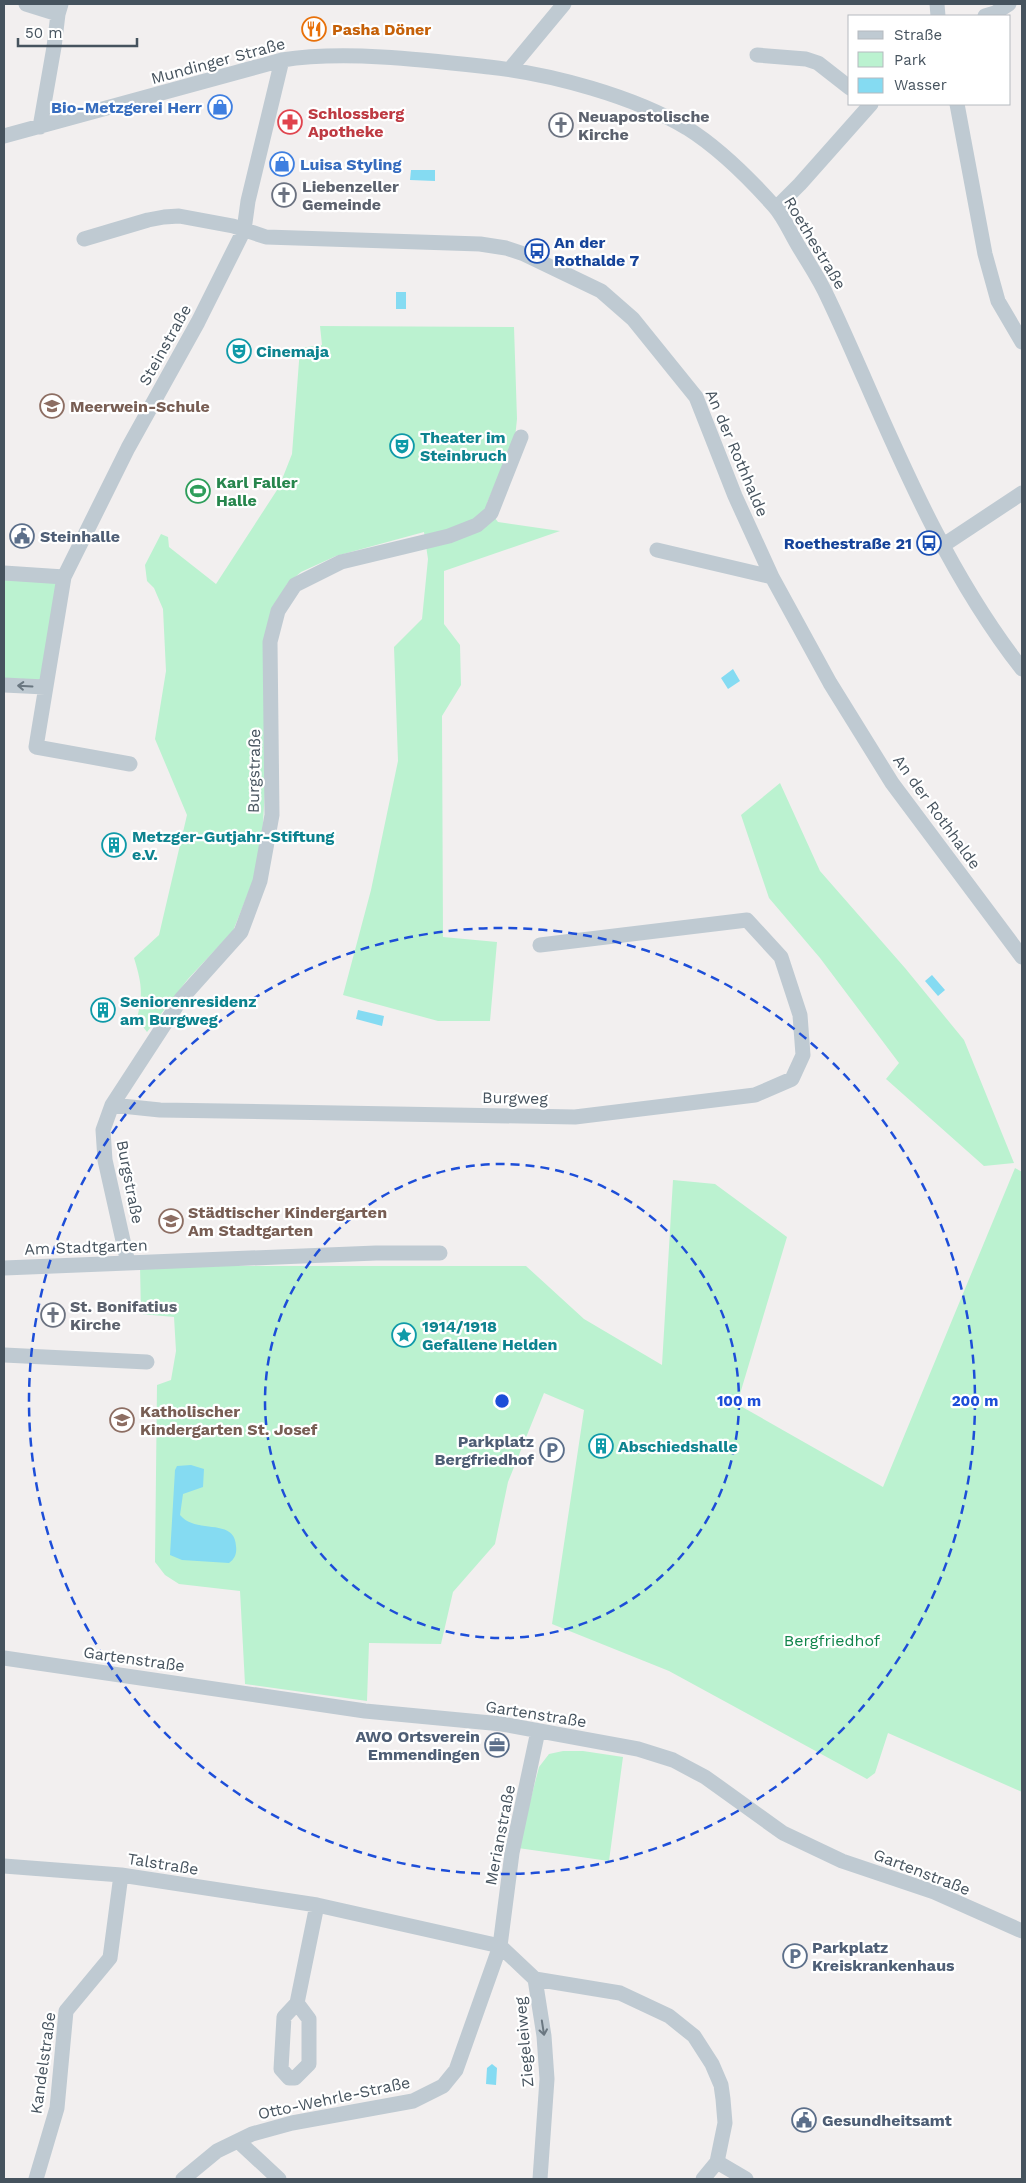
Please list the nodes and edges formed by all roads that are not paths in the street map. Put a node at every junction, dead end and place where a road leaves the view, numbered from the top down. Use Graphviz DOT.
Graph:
graph roads {
  1 [pos="26,4"];
  2 [pos="564,4"];
  3 [pos="1009,4"];
  4 [pos="59,9"];
  5 [pos="987,15"];
  6 [pos="757,55"];
  7 [pos="282,60"];
  8 [pos="510,70"];
  9 [pos="848,86"];
  10 [pos="868,105"];
  11 [pos="957,105"];
  12 [pos="40,127"];
  13 [pos="4,136"];
  14 [pos="776,208"];
  15 [pos="244,230"];
  16 [pos="84,239"];
  17 [pos="1022,342"];
  18 [pos="522,437"];
  19 [pos="1022,493"];
  20 [pos="942,546"];
  21 [pos="657,550"];
  22 [pos="4,573"];
  23 [pos="64,577"];
  24 [pos="772,578"];
  25 [pos="1022,669"];
  26 [pos="4,685"];
  27 [pos="45,688"];
  28 [pos="130,764"];
  29 [pos="540,945"];
  30 [pos="1022,957"];
  31 [pos="112,1105"];
  32 [pos="440,1254"];
  33 [pos="128,1263"];
  34 [pos="4,1268"];
  35 [pos="4,1355"];
  36 [pos="147,1362"];
  37 [pos="4,1658"];
  38 [pos="538,1731"];
  39 [pos="4,1866"];
  40 [pos="121,1875"];
  41 [pos="317,1905"];
  42 [pos="1022,1931"];
  43 [pos="500,1946"];
  44 [pos="535,1980"];
  45 [pos="297,2003"];
  46 [pos="238,2141"];
  47 [pos="717,2162"];
  48 [pos="36,2179"];
  49 [pos="182,2179"];
  50 [pos="278,2179"];
  51 [pos="540,2179"];
  52 [pos="703,2179"];
  53 [pos="746,2179"];
  1 -- 4 [label="street"];
  2 -- 8 [label="street"];
  3 -- 5 [label="street"];
  4 -- 12 [label="street"];
  6 -- 9 [label="street"];
  7 -- 8 [label="street, Mundinger Straße"];
  7 -- 12 [label="street, Mundinger Straße"];
  7 -- 15 [label="street, Steinstraße"];
  8 -- 14 [label="street, Roethestraße"];
  10 -- 14 [label="street"];
  11 -- 17 [label="street"];
  12 -- 13 [label="street, Mundinger Straße"];
  14 -- 20 [label="street, Roethestraße"];
  15 -- 16 [label="street, An der Rothhalde"];
  15 -- 23 [label="street, Steinstraße"];
  15 -- 24 [label="street, An der Rothhalde"];
  18 -- 31 [label="street, Burgstraße"];
  19 -- 20 [label="street"];
  20 -- 25 [label="street, Roethestraße"];
  21 -- 24 [label="street"];
  22 -- 23 [label="street"];
  23 -- 27 [label="street, Steinstraße"];
  24 -- 30 [label="street, An der Rothhalde"];
  27 -- 26 [label="street, one-way"];
  27 -- 28 [label="street, Steinstraße"];
  29 -- 31 [label="street, Burgweg"];
  31 -- 33 [label="street, Burgstraße"];
  32 -- 33 [label="street, Am Stadtgarten"];
  33 -- 34 [label="street, Am Stadtgarten"];
  35 -- 36 [label="street"];
  37 -- 38 [label="street, Gartenstraße"];
  38 -- 42 [label="street, Gartenstraße"];
  38 -- 43 [label="street, Merianstraße"];
  39 -- 40 [label="street, Talstraße"];
  40 -- 41 [label="street, Talstraße"];
  40 -- 48 [label="street, Kandelstraße"];
  41 -- 43 [label="street, Talstraße"];
  41 -- 45 [label="street"];
  43 -- 44 [label="street, Ziegeleiweg"];
  43 -- 46 [label="street, Otto-Wehrle-Straße"];
  44 -- 47 [label="street"];
  44 -- 51 [label="street, Ziegeleiweg, one-way"];
  46 -- 49 [label="street, Otto-Wehrle-Straße"];
  46 -- 50 [label="street"];
  47 -- 52 [label="street"];
  47 -- 53 [label="street"];
}
